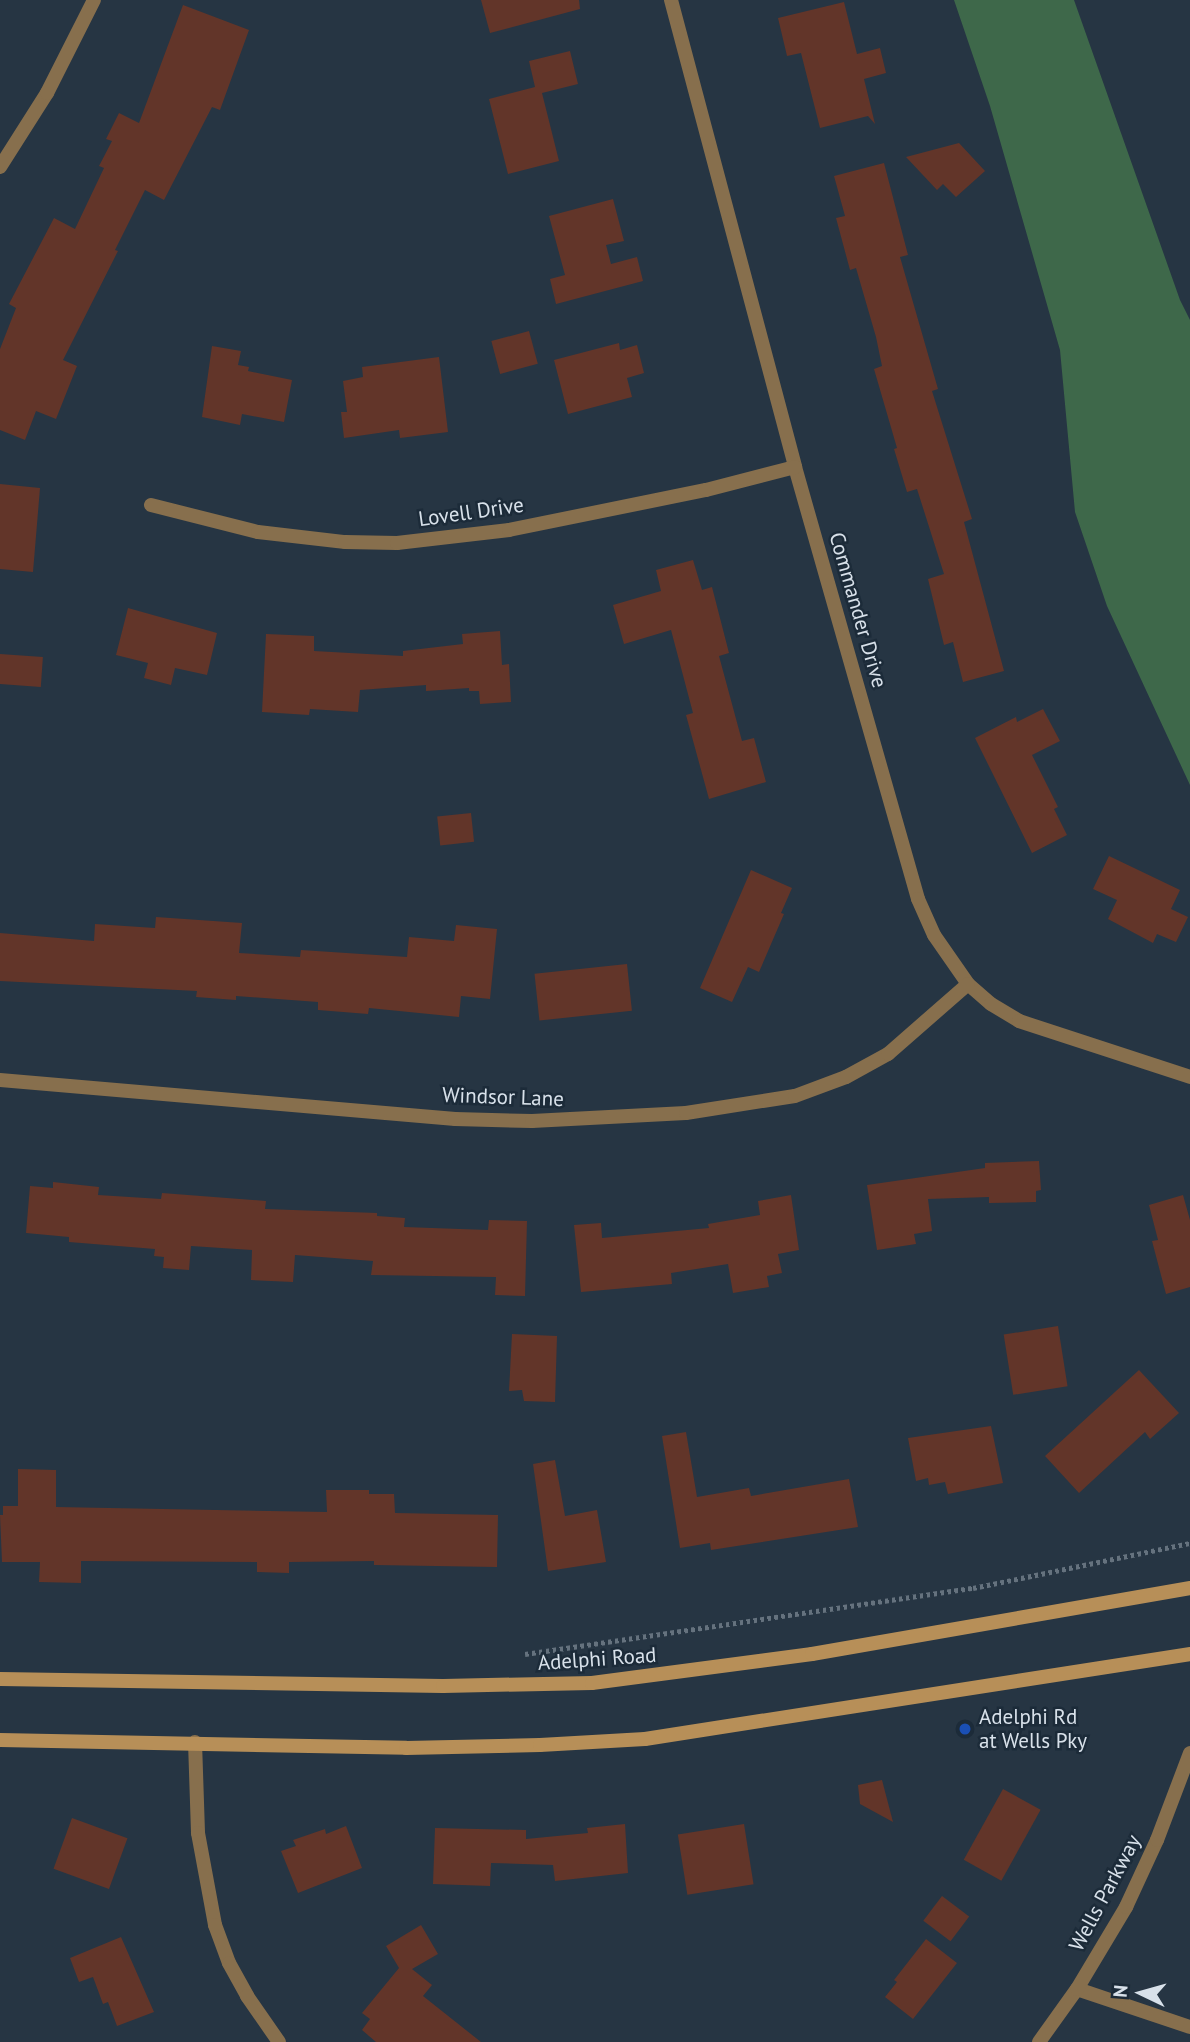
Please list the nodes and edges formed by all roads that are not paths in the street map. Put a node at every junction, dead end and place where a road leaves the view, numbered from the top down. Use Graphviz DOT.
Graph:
graph roads {
  1 [pos="94,0"];
  2 [pos="671,0"];
  3 [pos="0,167"];
  4 [pos="795,467"];
  5 [pos="151,505"];
  6 [pos="968,984"];
  7 [pos="1190,1077"];
  8 [pos="0,1080"];
  9 [pos="1190,1588"];
  10 [pos="1190,1654"];
  11 [pos="0,1679"];
  12 [pos="0,1740"];
  13 [pos="195,1742"];
  14 [pos="1190,1753"];
  15 [pos="1077,1989"];
  16 [pos="1190,2027"];
  17 [pos="279,2042"];
  18 [pos="1039,2042"];
  1 -- 3 [label="street"];
  2 -- 4 [label="street, Commander Drive"];
  4 -- 5 [label="street, Lovell Drive"];
  4 -- 6 [label="street, Commander Drive"];
  6 -- 7 [label="street, Commander Drive"];
  6 -- 8 [label="street, Windsor Lane"];
  9 -- 11 [label="main road, Adelphi Road"];
  10 -- 13 [label="main road"];
  12 -- 13 [label="main road"];
  13 -- 17 [label="street"];
  14 -- 15 [label="street, Wells Parkway"];
  15 -- 16 [label="street"];
  15 -- 18 [label="street, Wells Parkway"];
}
